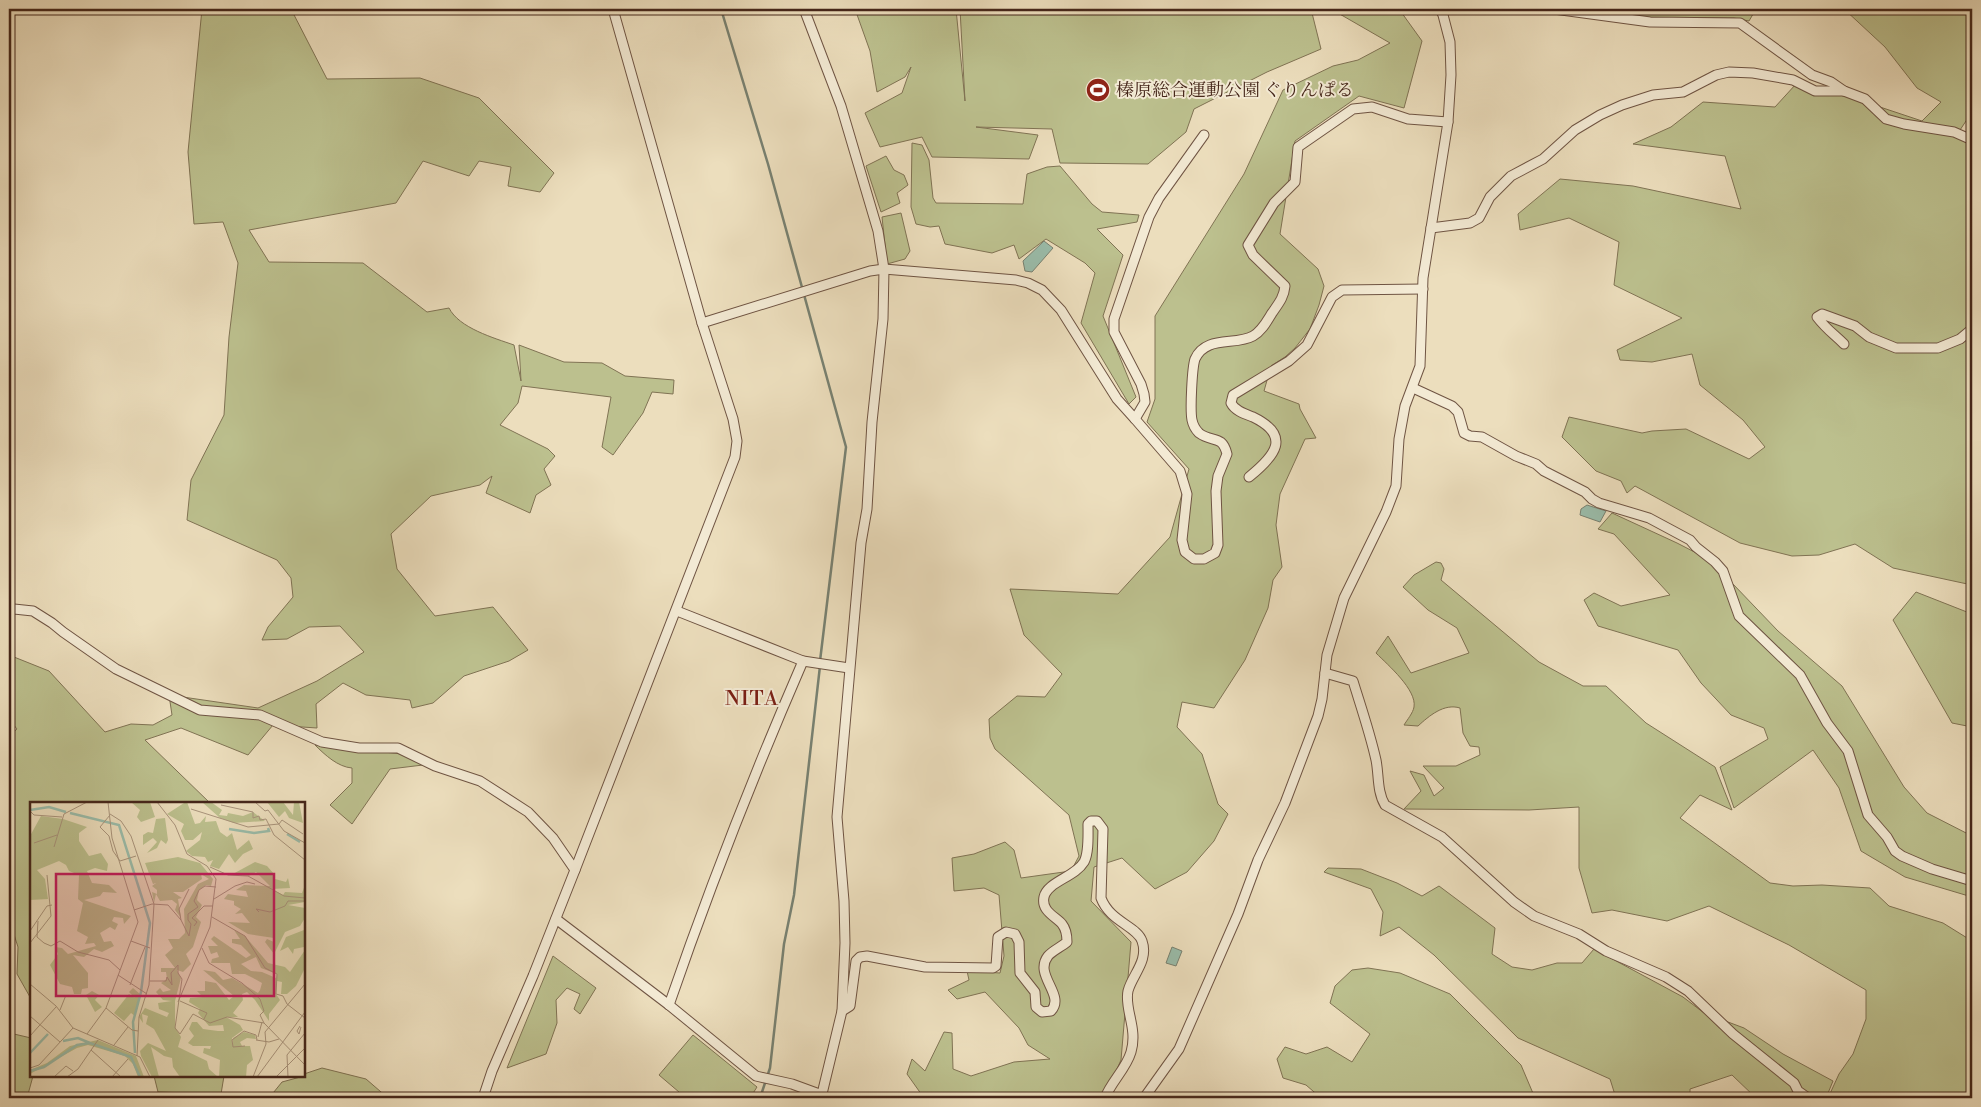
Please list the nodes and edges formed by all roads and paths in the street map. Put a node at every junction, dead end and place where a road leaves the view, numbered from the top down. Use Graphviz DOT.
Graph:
graph roads {
  1 [pos="613,9"];
  2 [pos="804,9"];
  3 [pos="1440,9"];
  4 [pos="1554,9"];
  5 [pos="1844,91"];
  6 [pos="1448,122"];
  7 [pos="1204,135"];
  8 [pos="1972,140"];
  9 [pos="1431,228"];
  10 [pos="884,270"];
  11 [pos="1423,289"];
  12 [pos="702,323"];
  13 [pos="1972,330"];
  14 [pos="1844,344"];
  15 [pos="1413,388"];
  16 [pos="1135,420"];
  17 [pos="1250,477"];
  18 [pos="677,611"];
  19 [pos="9,612"];
  20 [pos="803,661"];
  21 [pos="849,668"];
  22 [pos="1325,674"];
  23 [pos="576,870"];
  24 [pos="1972,881"];
  25 [pos="556,919"];
  26 [pos="669,1005"];
  27 [pos="842,1010"];
  28 [pos="821,1097"];
  29 [pos="483,1098"];
  30 [pos="1105,1098"];
  31 [pos="1144,1098"];
  32 [pos="1808,1098"];
  1 -- 12 [label="street"];
  2 -- 10 [label="street"];
  3 -- 6 [label="street"];
  4 -- 5 [label="street"];
  5 -- 8 [label="street"];
  5 -- 9 [label="street"];
  6 -- 9 [label="street"];
  6 -- 16 [label="street"];
  7 -- 16 [label="street"];
  9 -- 11 [label="street"];
  10 -- 12 [label="street"];
  10 -- 16 [label="street"];
  10 -- 21 [label="street"];
  11 -- 15 [label="street"];
  11 -- 17 [label="street"];
  12 -- 18 [label="street"];
  13 -- 14 [label="street"];
  15 -- 22 [label="street"];
  15 -- 24 [label="street"];
  18 -- 20 [label="street"];
  18 -- 23 [label="street"];
  19 -- 23 [label="street"];
  20 -- 21 [label="street"];
  20 -- 26 [label="street"];
  21 -- 27 [label="street"];
  22 -- 31 [label="street"];
  22 -- 32 [label="street"];
  23 -- 25 [label="street"];
  25 -- 26 [label="street"];
  25 -- 29 [label="street"];
  26 -- 28 [label="street"];
  27 -- 28 [label="street"];
  27 -- 30 [label="street"];
}
